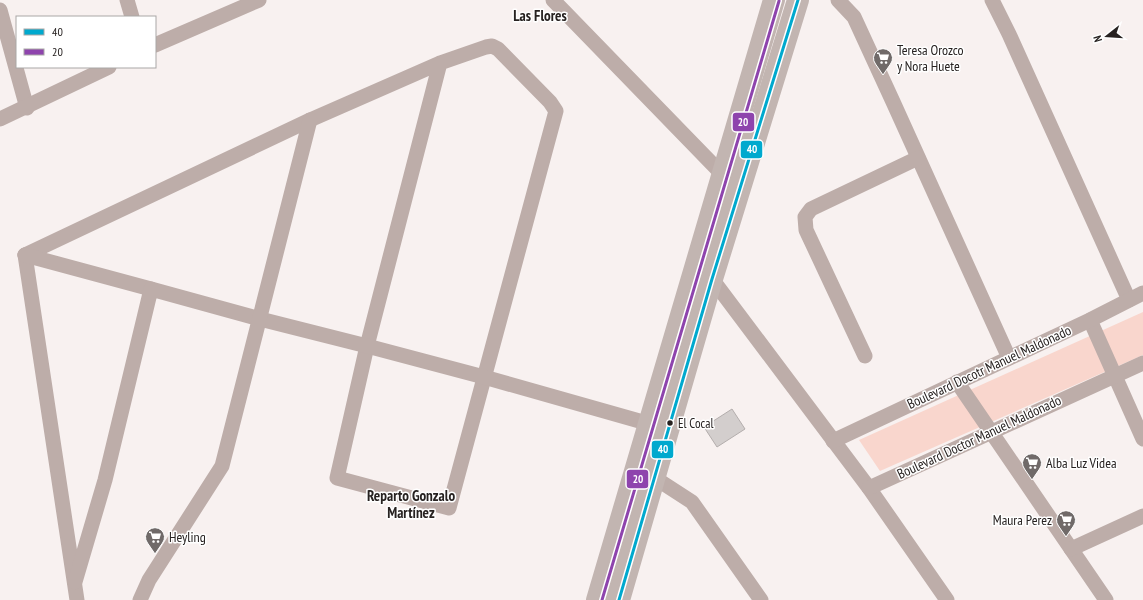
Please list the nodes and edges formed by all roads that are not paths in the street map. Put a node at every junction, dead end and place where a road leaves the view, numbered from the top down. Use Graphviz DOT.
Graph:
graph roads {
  1 [pos="127,0"];
  2 [pos="258,0"];
  3 [pos="553,0"];
  4 [pos="774,0"];
  5 [pos="798,0"];
  6 [pos="992,0"];
  7 [pos="841,1"];
  8 [pos="0,10"];
  9 [pos="132,16"];
  10 [pos="156,45"];
  11 [pos="440,63"];
  12 [pos="107,68"];
  13 [pos="26,108"];
  14 [pos="0,120"];
  15 [pos="310,120"];
  16 [pos="918,158"];
  17 [pos="723,175"];
  18 [pos="25,255"];
  19 [pos="712,279"];
  20 [pos="151,289"];
  21 [pos="1143,293"];
  22 [pos="1130,300"];
  23 [pos="260,319"];
  24 [pos="1090,320"];
  25 [pos="367,346"];
  26 [pos="865,356"];
  27 [pos="1009,358"];
  28 [pos="1143,363"];
  29 [pos="1114,376"];
  30 [pos="484,377"];
  31 [pos="957,382"];
  32 [pos="650,424"];
  33 [pos="991,432"];
  34 [pos="1143,439"];
  35 [pos="833,440"];
  36 [pos="655,478"];
  37 [pos="869,488"];
  38 [pos="1143,516"];
  39 [pos="1071,549"];
  40 [pos="75,582"];
  41 [pos="77,600"];
  42 [pos="140,600"];
  43 [pos="597,600"];
  44 [pos="619,600"];
  45 [pos="761,600"];
  46 [pos="947,600"];
  47 [pos="1106,600"];
  1 -- 9 [label="street"];
  2 -- 10 [label="street"];
  3 -- 17 [label="street"];
  4 -- 17 [label="highway"];
  5 -- 19 [label="highway"];
  6 -- 22 [label="street"];
  7 -- 16 [label="street"];
  8 -- 13 [label="street"];
  11 -- 15 [label="street"];
  11 -- 25 [label="street"];
  11 -- 30 [label="street"];
  12 -- 13 [label="street"];
  13 -- 14 [label="street"];
  15 -- 18 [label="street"];
  15 -- 23 [label="street"];
  16 -- 26 [label="street"];
  16 -- 27 [label="street"];
  17 -- 32 [label="highway"];
  18 -- 20 [label="street"];
  18 -- 40 [label="street"];
  19 -- 35 [label="street"];
  19 -- 36 [label="highway"];
  20 -- 23 [label="street"];
  20 -- 40 [label="street"];
  21 -- 22 [label="street, Boulevard Docotr Manuel Maldonado"];
  22 -- 24 [label="street, Boulevard Docotr Manuel Maldonado"];
  23 -- 25 [label="street"];
  23 -- 42 [label="street"];
  24 -- 27 [label="street, Boulevard Docotr Manuel Maldonado"];
  24 -- 29 [label="street"];
  25 -- 30 [label="street"];
  25 -- 30 [label="street"];
  27 -- 31 [label="street, Boulevard Docotr Manuel Maldonado"];
  28 -- 29 [label="street, Boulevard Doctor Manuel Maldonado"];
  29 -- 33 [label="street, Boulevard Doctor Manuel Maldonado"];
  29 -- 34 [label="street"];
  30 -- 32 [label="street"];
  31 -- 33 [label="street"];
  31 -- 35 [label="street, Boulevard Docotr Manuel Maldonado"];
  32 -- 43 [label="highway"];
  33 -- 37 [label="street, Boulevard Doctor Manuel Maldonado"];
  33 -- 39 [label="street"];
  35 -- 37 [label="street"];
  36 -- 44 [label="highway"];
  36 -- 45 [label="street"];
  37 -- 46 [label="street"];
  38 -- 39 [label="street"];
  39 -- 47 [label="street"];
  40 -- 41 [label="street"];
}
